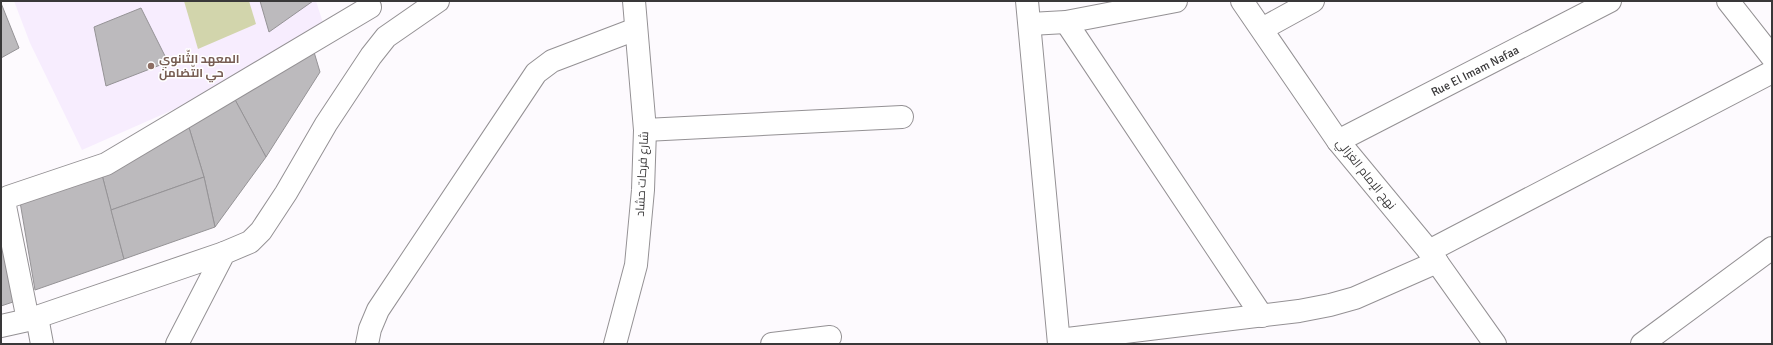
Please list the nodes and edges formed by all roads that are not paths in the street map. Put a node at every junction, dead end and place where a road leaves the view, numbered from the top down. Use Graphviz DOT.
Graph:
graph roads {
  1 [pos="438,1"];
  2 [pos="634,1"];
  3 [pos="1027,1"];
  4 [pos="1176,1"];
  5 [pos="1242,1"];
  6 [pos="1313,1"];
  7 [pos="1610,1"];
  8 [pos="1728,1"];
  9 [pos="368,4"];
  10 [pos="1066,22"];
  11 [pos="1030,24"];
  12 [pos="636,29"];
  13 [pos="1262,29"];
  14 [pos="386,37"];
  15 [pos="1772,57"];
  16 [pos="1772,72"];
  17 [pos="902,117"];
  18 [pos="645,130"];
  19 [pos="1338,141"];
  20 [pos="1772,248"];
  21 [pos="224,253"];
  22 [pos="1433,256"];
  23 [pos="1262,316"];
  24 [pos="32,319"];
  25 [pos="1,326"];
  26 [pos="830,337"];
  27 [pos="1059,342"];
  28 [pos="42,344"];
  29 [pos="177,344"];
  30 [pos="367,344"];
  31 [pos="615,344"];
  32 [pos="772,344"];
  33 [pos="1495,344"];
  34 [pos="1642,344"];
  1 -- 14 [label="street"];
  2 -- 12 [label="street, شارع فرحات حشاد"];
  3 -- 11 [label="street"];
  4 -- 10 [label="street"];
  5 -- 13 [label="street, نهج الإمام الغزالي"];
  6 -- 13 [label="street"];
  7 -- 19 [label="street, Rue El Imam Nafaa"];
  8 -- 15 [label="street"];
  9 -- 14 [label="street"];
  9 -- 24 [label="street"];
  10 -- 11 [label="street"];
  10 -- 23 [label="street"];
  11 -- 27 [label="street"];
  12 -- 18 [label="street, شارع فرحات حشاد"];
  12 -- 30 [label="street"];
  13 -- 19 [label="street, نهج الإمام الغزالي"];
  14 -- 21 [label="street"];
  16 -- 22 [label="street"];
  17 -- 18 [label="street"];
  18 -- 31 [label="street, شارع فرحات حشاد"];
  19 -- 22 [label="street, نهج الإمام الغزالي"];
  20 -- 34 [label="street"];
  21 -- 24 [label="street"];
  21 -- 29 [label="street"];
  22 -- 23 [label="street"];
  22 -- 33 [label="street, نهج الإمام الغزالي"];
  23 -- 27 [label="street"];
  24 -- 25 [label="street"];
  24 -- 28 [label="street"];
  26 -- 32 [label="street"];
}
